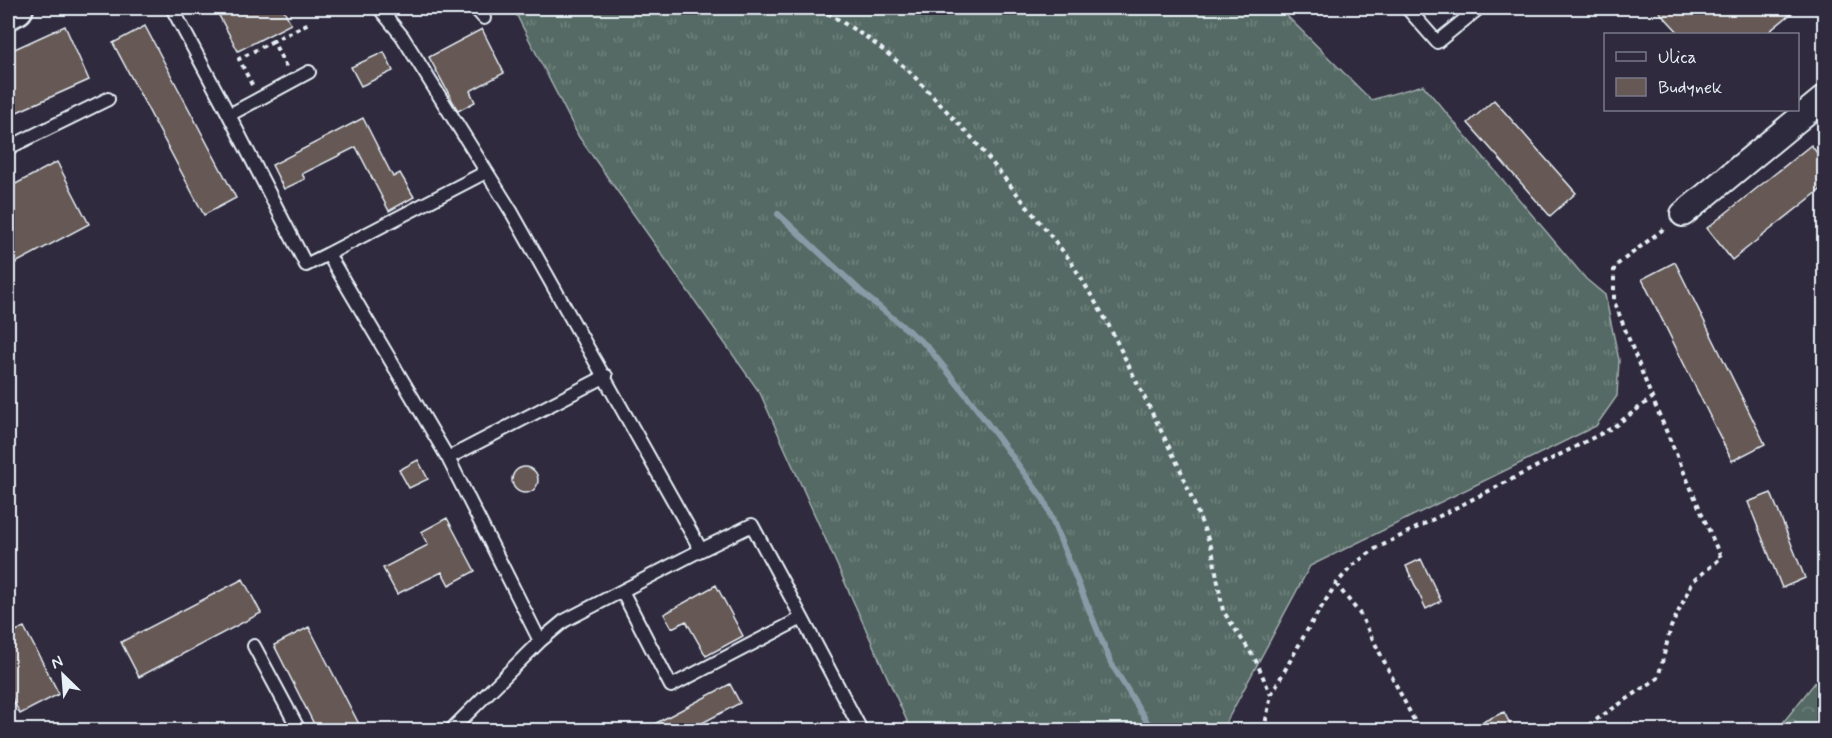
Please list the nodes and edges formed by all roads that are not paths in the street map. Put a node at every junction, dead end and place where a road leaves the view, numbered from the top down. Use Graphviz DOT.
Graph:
graph roads {
  1 [pos="16,8"];
  2 [pos="172,8"];
  3 [pos="379,8"];
  4 [pos="475,8"];
  5 [pos="1407,8"];
  6 [pos="1479,8"];
  7 [pos="8,12"];
  8 [pos="484,18"];
  9 [pos="309,72"];
  10 [pos="108,99"];
  11 [pos="1822,105"];
  12 [pos="229,115"];
  13 [pos="8,148"];
  14 [pos="486,172"];
  15 [pos="1683,214"];
  16 [pos="328,254"];
  17 [pos="606,376"];
  18 [pos="448,458"];
  19 [pos="702,550"];
  20 [pos="622,591"];
  21 [pos="802,618"];
  22 [pos="540,640"];
  23 [pos="254,646"];
  24 [pos="299,730"];
  25 [pos="451,730"];
  26 [pos="861,730"];
  1 -- 7 [label="street"];
  2 -- 12 [label="lane"];
  3 -- 14 [label="lane"];
  4 -- 8 [label="lane"];
  5 -- 6 [label="lane"];
  9 -- 12 [label="lane"];
  10 -- 13 [label="lane"];
  11 -- 15 [label="street"];
  12 -- 16 [label="lane"];
  14 -- 16 [label="lane"];
  14 -- 17 [label="lane"];
  16 -- 18 [label="lane"];
  17 -- 18 [label="lane"];
  17 -- 19 [label="lane"];
  18 -- 22 [label="lane"];
  19 -- 20 [label="lane"];
  19 -- 21 [label="lane"];
  20 -- 21 [label="lane"];
  20 -- 22 [label="lane"];
  21 -- 26 [label="lane"];
  22 -- 25 [label="lane"];
  23 -- 24 [label="lane"];
}
